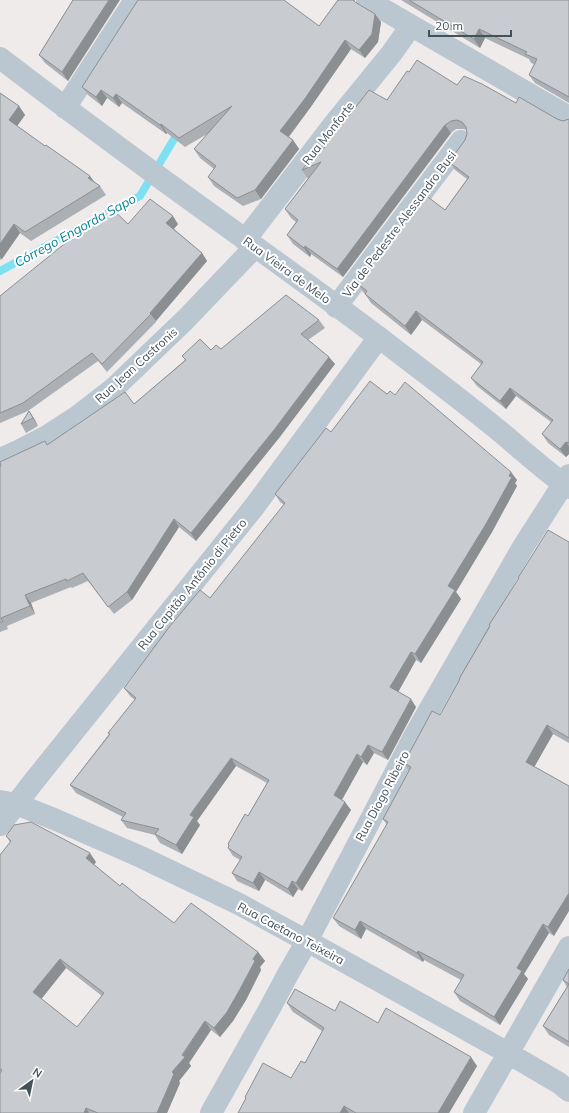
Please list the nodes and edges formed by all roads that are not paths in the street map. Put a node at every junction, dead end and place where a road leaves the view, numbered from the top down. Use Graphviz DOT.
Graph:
graph roads {
  1 [pos="135,0"];
  2 [pos="367,0"];
  3 [pos="411,26"];
  4 [pos="0,58"];
  5 [pos="65,108"];
  6 [pos="569,118"];
  7 [pos="461,141"];
  8 [pos="250,243"];
  9 [pos="336,307"];
  10 [pos="379,337"];
  11 [pos="0,459"];
  12 [pos="567,482"];
  13 [pos="8,802"];
  14 [pos="0,825"];
  15 [pos="307,941"];
  16 [pos="569,947"];
  17 [pos="508,1053"];
  18 [pos="569,1090"];
  19 [pos="211,1113"];
  20 [pos="474,1113"];
  1 -- 5 [label="street"];
  2 -- 3 [label="street"];
  3 -- 6 [label="street"];
  3 -- 8 [label="street, Rua Monforte"];
  4 -- 5 [label="street, Rua Vieira de Melo"];
  5 -- 8 [label="street, Rua Vieira de Melo"];
  7 -- 9 [label="street, Via de Pedestre Alessandro Busi"];
  8 -- 9 [label="street, Rua Vieira de Melo"];
  8 -- 11 [label="street, Rua Jean Castronis"];
  9 -- 10 [label="street, Rua Vieira de Melo"];
  10 -- 12 [label="street, Rua Vieira de Melo"];
  10 -- 13 [label="street, Rua Capitão Antônio di Pietro"];
  12 -- 15 [label="street, Rua Diogo Ribeiro"];
  13 -- 14 [label="street, Rua Capitão Antônio di Pietro"];
  13 -- 15 [label="street, Rua Caetano Teixeira"];
  15 -- 17 [label="street, Rua Caetano Teixeira"];
  15 -- 19 [label="street, Rua Diogo Ribeiro"];
  16 -- 17 [label="street"];
  17 -- 18 [label="street, Rua Caetano Teixeira"];
  17 -- 20 [label="street"];
}
